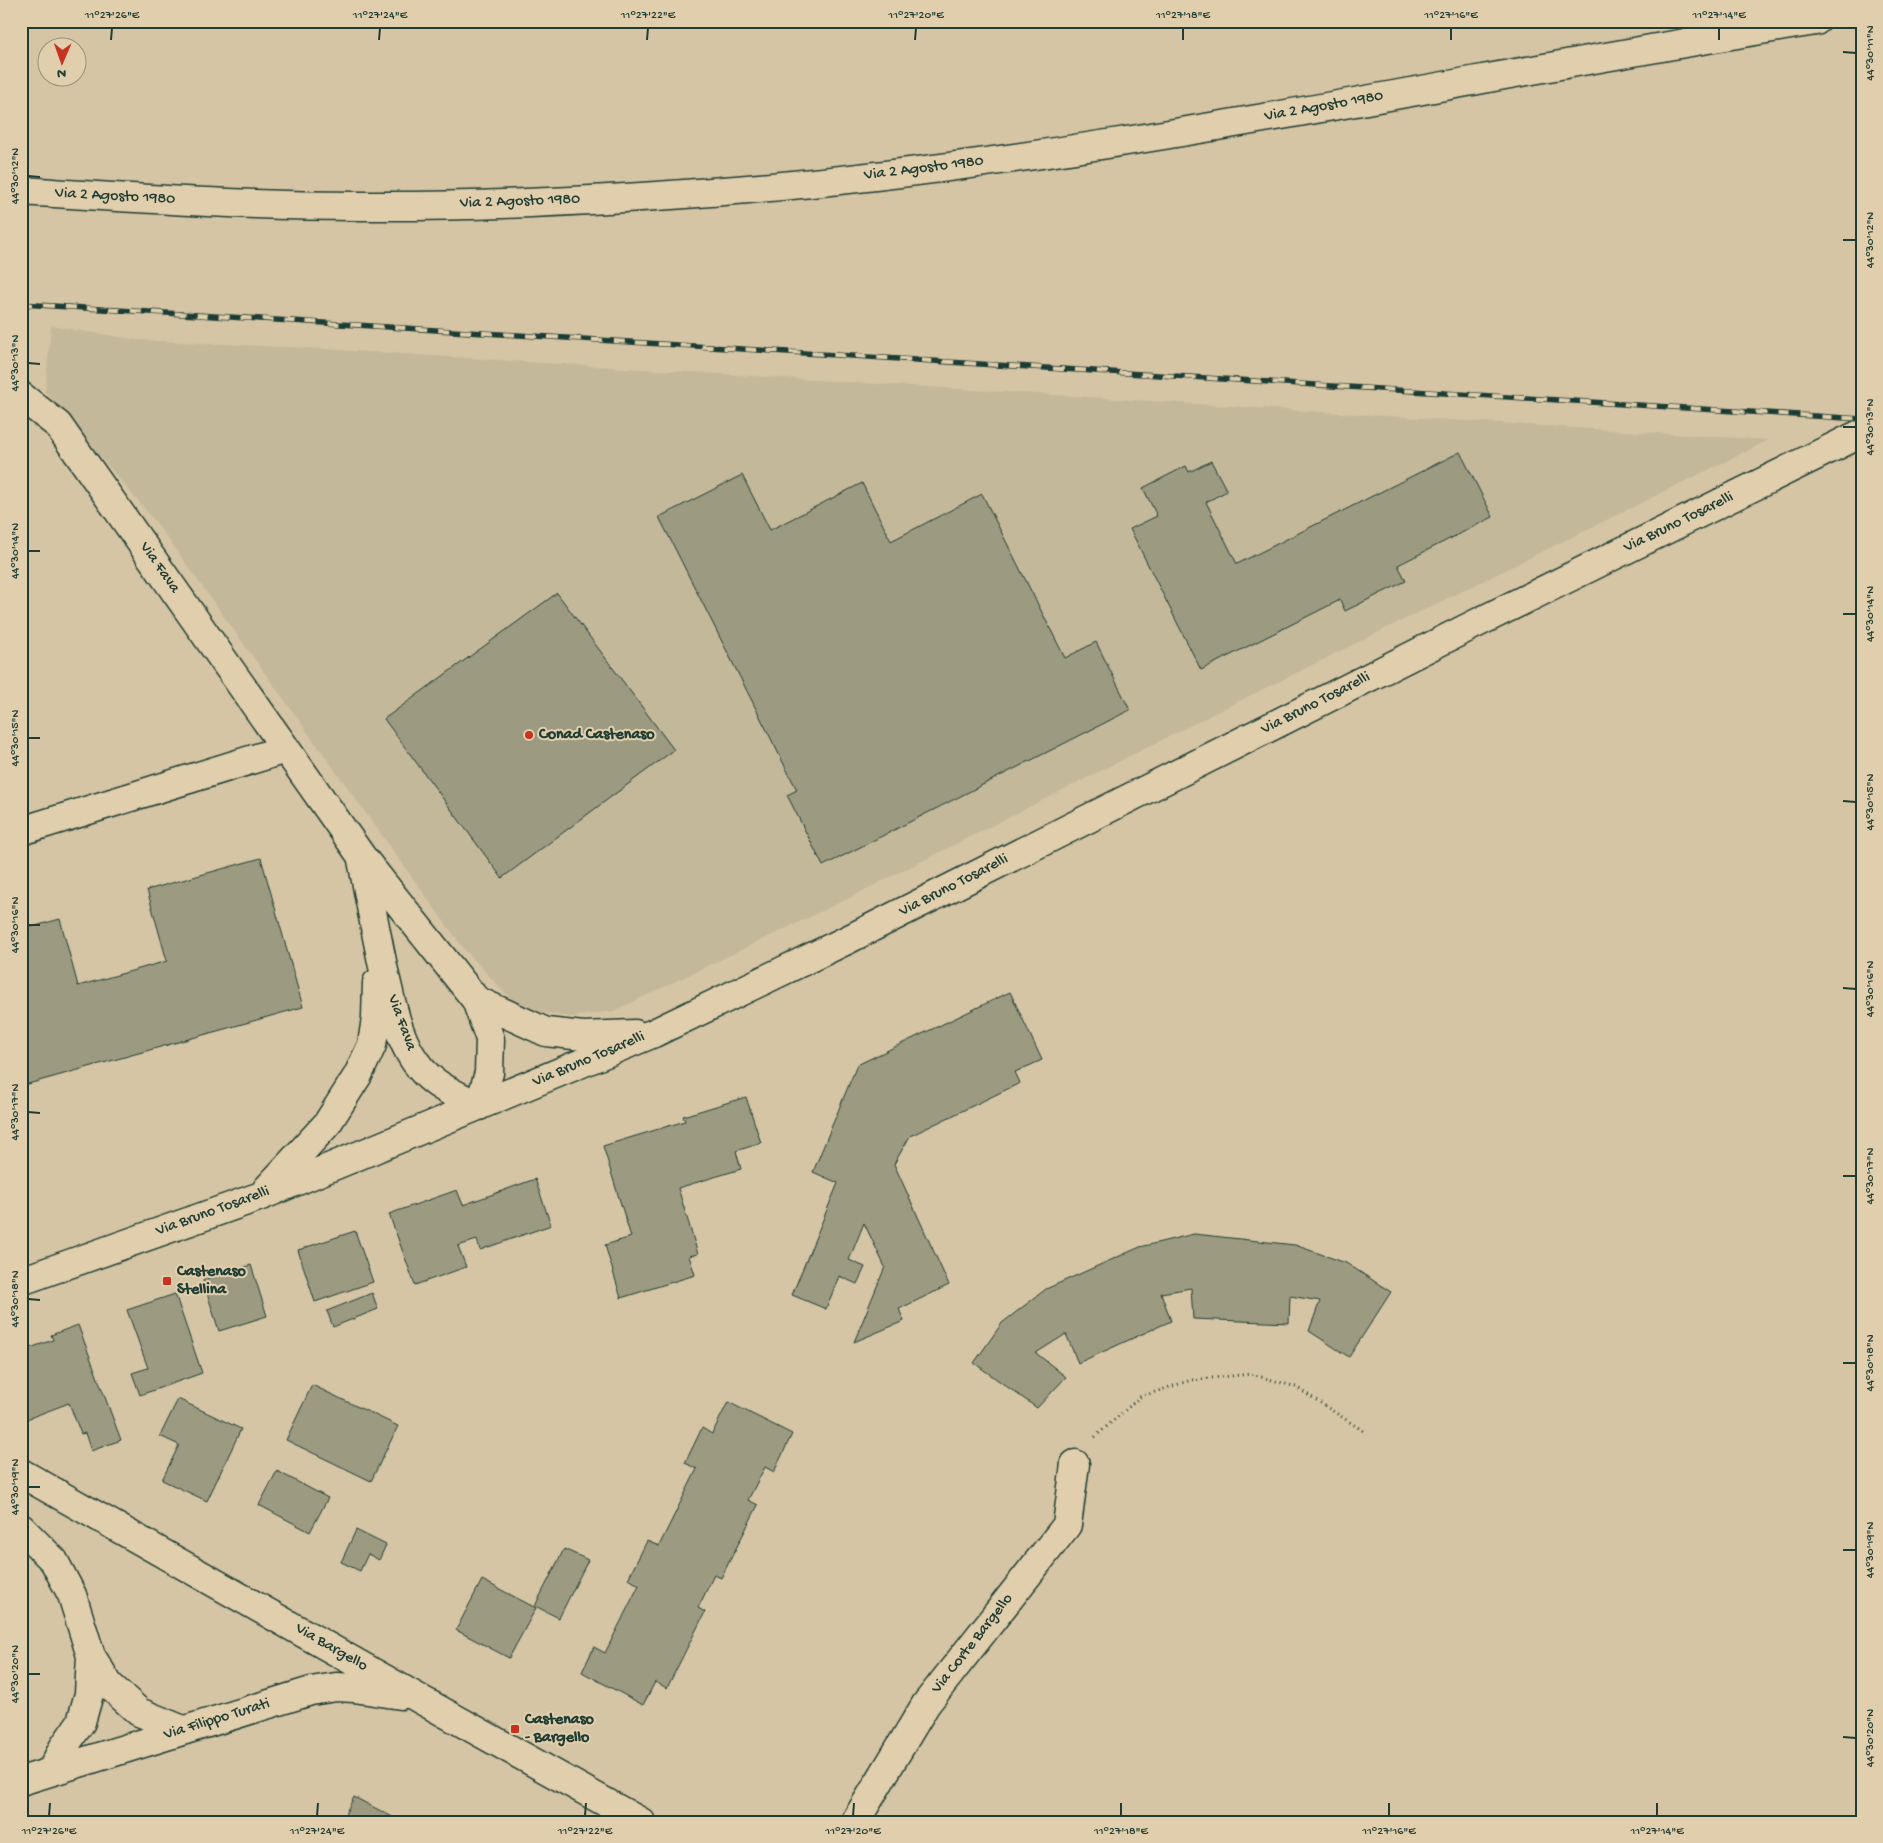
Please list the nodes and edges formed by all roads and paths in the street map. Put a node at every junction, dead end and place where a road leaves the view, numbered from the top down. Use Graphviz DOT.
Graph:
graph roads {
  1 [pos="1816,21"];
  2 [pos="21,191"];
  3 [pos="21,396"];
  4 [pos="1862,433"];
  5 [pos="286,749"];
  6 [pos="21,831"];
  7 [pos="362,858"];
  8 [pos="378,947"];
  9 [pos="476,1000"];
  10 [pos="654,1034"];
  11 [pos="479,1106"];
  12 [pos="261,1196"];
  13 [pos="21,1281"];
  14 [pos="1365,1432"];
  15 [pos="1076,1464"];
  16 [pos="21,1473"];
  17 [pos="21,1528"];
  18 [pos="91,1656"];
  19 [pos="418,1698"];
  20 [pos="183,1730"];
  21 [pos="52,1770"];
  22 [pos="21,1780"];
  23 [pos="641,1822"];
  24 [pos="855,1822"];
  1 -- 2 [label="street, Via 2 Agosto 1980"];
  3 -- 5 [label="street, Via Fava"];
  4 -- 10 [label="street, Via Bruno Tosarelli"];
  5 -- 6 [label="street"];
  5 -- 7 [label="street, Via Fava"];
  7 -- 8 [label="street, Via Fava"];
  7 -- 9 [label="street, Via Fava"];
  8 -- 11 [label="street, Via Fava"];
  8 -- 12 [label="street, Via Fava"];
  9 -- 10 [label="street, Via Fava"];
  9 -- 11 [label="street, Via Fava"];
  10 -- 11 [label="street, Via Bruno Tosarelli"];
  11 -- 12 [label="street, Via Bruno Tosarelli"];
  12 -- 13 [label="street, Via Bruno Tosarelli"];
  14 -- 15 [label="path"];
  15 -- 24 [label="street, Via Corte Bargello"];
  16 -- 19 [label="street, Via Bargello"];
  17 -- 18 [label="street"];
  18 -- 20 [label="street"];
  18 -- 21 [label="street"];
  19 -- 20 [label="street, Via Filippo Turati"];
  19 -- 23 [label="street, Via Bargello"];
  20 -- 21 [label="street, Via Filippo Turati"];
  21 -- 22 [label="street, Via Filippo Turati"];
}
